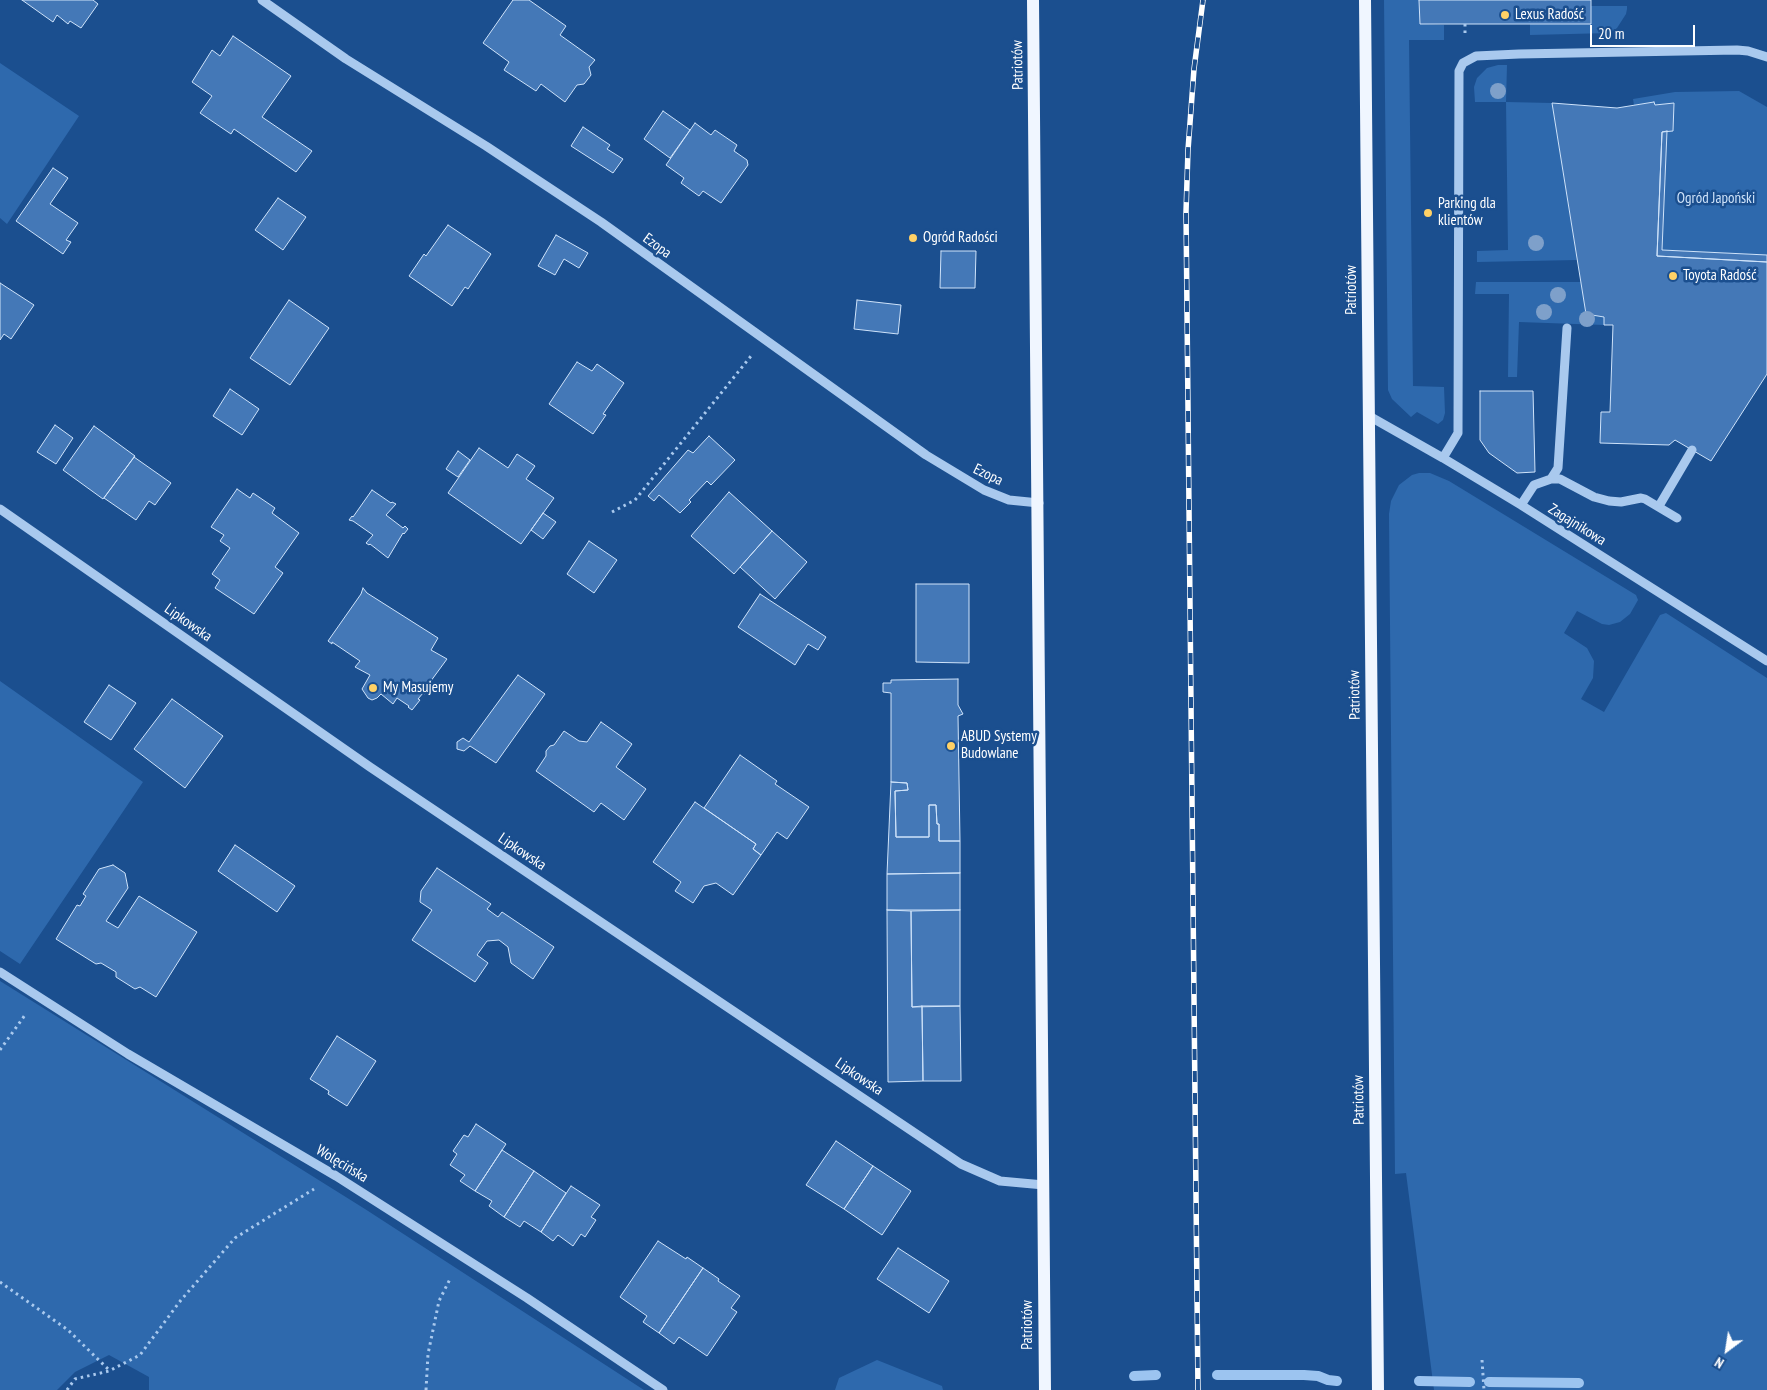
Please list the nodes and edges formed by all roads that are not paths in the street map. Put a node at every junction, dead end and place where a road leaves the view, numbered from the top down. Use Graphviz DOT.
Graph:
graph roads {
  1 [pos="262,0"];
  2 [pos="1033,0"];
  3 [pos="1365,0"];
  4 [pos="1767,57"];
  5 [pos="1567,328"];
  6 [pos="1369,416"];
  7 [pos="1692,450"];
  8 [pos="1443,458"];
  9 [pos="1551,479"];
  10 [pos="1039,504"];
  11 [pos="1521,506"];
  12 [pos="1658,506"];
  13 [pos="0,509"];
  14 [pos="1677,518"];
  15 [pos="1767,661"];
  16 [pos="0,972"];
  17 [pos="1044,1184"];
  18 [pos="663,1390"];
  19 [pos="1045,1390"];
  20 [pos="1378,1390"];
  1 -- 10 [label="street, Ezopa"];
  2 -- 10 [label="main road, Patriotów"];
  3 -- 6 [label="main road, Patriotów"];
  4 -- 8 [label="street"];
  5 -- 9 [label="street"];
  6 -- 8 [label="street, Zagajnikowa"];
  6 -- 20 [label="main road, Patriotów"];
  7 -- 12 [label="street"];
  8 -- 11 [label="street, Zagajnikowa"];
  9 -- 11 [label="street"];
  9 -- 12 [label="street"];
  10 -- 17 [label="main road, Patriotów"];
  11 -- 15 [label="street, Zagajnikowa"];
  12 -- 14 [label="street"];
  13 -- 17 [label="street, Lipkowska"];
  16 -- 18 [label="street, Wolęcińska"];
  17 -- 19 [label="main road, Patriotów"];
}
